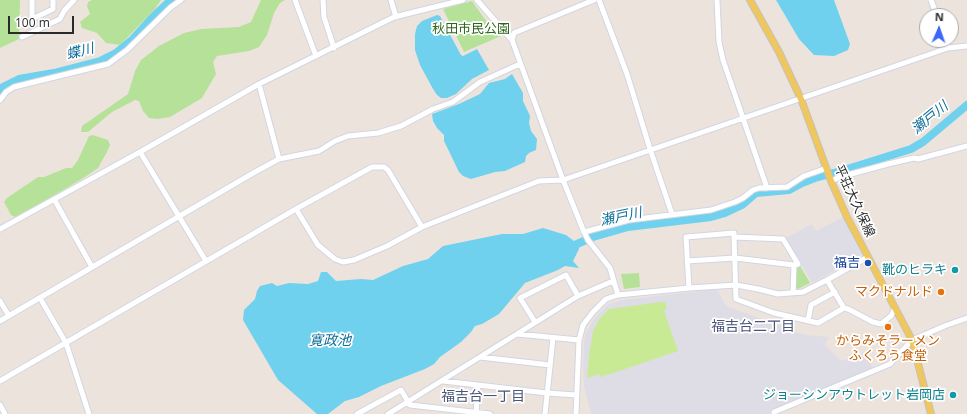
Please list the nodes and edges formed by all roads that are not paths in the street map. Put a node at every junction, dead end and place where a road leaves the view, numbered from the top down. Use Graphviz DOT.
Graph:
graph roads {
  1 [pos="32,0"];
  2 [pos="53,0"];
  3 [pos="74,0"];
  4 [pos="181,0"];
  5 [pos="295,0"];
  6 [pos="323,0"];
  7 [pos="391,0"];
  8 [pos="463,0"];
  9 [pos="477,0"];
  10 [pos="594,0"];
  11 [pos="599,0"];
  12 [pos="717,0"];
  13 [pos="750,0"];
  14 [pos="396,17"];
  15 [pos="22,37"];
  16 [pos="512,40"];
  17 [pos="334,48"];
  18 [pos="948,48"];
  19 [pos="316,56"];
  20 [pos="520,64"];
  21 [pos="259,84"];
  22 [pos="801,99"];
  23 [pos="0,100"];
  24 [pos="743,118"];
  25 [pos="967,146"];
  26 [pos="650,150"];
  27 [pos="140,152"];
  28 [pos="279,159"];
  29 [pos="827,169"];
  30 [pos="831,179"];
  31 [pos="563,180"];
  32 [pos="767,188"];
  33 [pos="54,199"];
  34 [pos="296,209"];
  35 [pos="672,214"];
  36 [pos="180,216"];
  37 [pos="422,227"];
  38 [pos="0,229"];
  39 [pos="584,232"];
  40 [pos="734,236"];
  41 [pos="868,257"];
  42 [pos="735,258"];
  43 [pos="206,261"];
  44 [pos="687,261"];
  45 [pos="794,265"];
  46 [pos="92,266"];
  47 [pos="827,280"];
  48 [pos="613,281"];
  49 [pos="736,286"];
  50 [pos="689,288"];
  51 [pos="834,292"];
  52 [pos="793,293"];
  53 [pos="618,295"];
  54 [pos="578,296"];
  55 [pos="40,298"];
  56 [pos="0,301"];
  57 [pos="844,308"];
  58 [pos="895,308"];
  59 [pos="9,316"];
  60 [pos="967,318"];
  61 [pos="0,321"];
  62 [pos="808,321"];
  63 [pos="536,322"];
  64 [pos="517,334"];
  65 [pos="553,338"];
  66 [pos="579,340"];
  67 [pos="912,340"];
  68 [pos="66,343"];
  69 [pos="480,357"];
  70 [pos="550,365"];
  71 [pos="443,380"];
  72 [pos="0,381"];
  73 [pos="478,385"];
  74 [pos="547,393"];
  75 [pos="576,396"];
  76 [pos="408,402"];
  77 [pos="0,405"];
  78 [pos="476,413"];
  79 [pos="5,414"];
  80 [pos="89,414"];
  81 [pos="357,414"];
  82 [pos="388,414"];
  83 [pos="490,414"];
  84 [pos="545,414"];
  85 [pos="576,414"];
  86 [pos="774,414"];
  87 [pos="931,414"];
  1 -- 2 [label="street"];
  3 -- 15 [label="street"];
  4 -- 23 [label="street"];
  5 -- 19 [label="street"];
  6 -- 17 [label="street"];
  7 -- 14 [label="street"];
  8 -- 14 [label="street"];
  9 -- 16 [label="street"];
  10 -- 16 [label="street"];
  11 -- 26 [label="street"];
  12 -- 24 [label="street"];
  13 -- 22 [label="main road, 平荘大久保線"];
  14 -- 17 [label="street"];
  16 -- 20 [label="street"];
  17 -- 19 [label="street"];
  18 -- 22 [label="street"];
  19 -- 21 [label="street"];
  20 -- 28 [label="street"];
  20 -- 31 [label="street"];
  21 -- 27 [label="street"];
  21 -- 28 [label="street"];
  22 -- 24 [label="street"];
  22 -- 29 [label="main road, 平荘大久保線"];
  24 -- 26 [label="street"];
  24 -- 32 [label="street"];
  25 -- 30 [label="street"];
  26 -- 31 [label="street"];
  26 -- 35 [label="street"];
  27 -- 33 [label="street"];
  27 -- 36 [label="street"];
  28 -- 36 [label="street"];
  29 -- 30 [label="main road, 平荘大久保線"];
  29 -- 32 [label="street"];
  30 -- 41 [label="main road, 平荘大久保線"];
  31 -- 37 [label="street"];
  31 -- 39 [label="street"];
  32 -- 35 [label="street"];
  33 -- 38 [label="street"];
  33 -- 46 [label="street"];
  34 -- 37 [label="street"];
  34 -- 37 [label="street"];
  34 -- 43 [label="street"];
  35 -- 39 [label="street"];
  36 -- 43 [label="street"];
  36 -- 46 [label="street"];
  39 -- 48 [label="street"];
  40 -- 42 [label="street"];
  40 -- 44 [label="street"];
  40 -- 45 [label="street"];
  41 -- 47 [label="street"];
  41 -- 58 [label="main road, 平荘大久保線"];
  42 -- 44 [label="street"];
  42 -- 45 [label="street"];
  42 -- 49 [label="street"];
  43 -- 68 [label="street"];
  44 -- 50 [label="street"];
  45 -- 52 [label="street"];
  46 -- 55 [label="street"];
  47 -- 51 [label="street"];
  47 -- 52 [label="street"];
  48 -- 53 [label="street"];
  48 -- 54 [label="street"];
  49 -- 50 [label="street"];
  49 -- 52 [label="street"];
  49 -- 62 [label="street"];
  50 -- 53 [label="street"];
  51 -- 57 [label="street"];
  51 -- 62 [label="street"];
  53 -- 66 [label="street"];
  54 -- 63 [label="street"];
  54 -- 63 [label="street"];
  55 -- 59 [label="street"];
  55 -- 68 [label="street"];
  56 -- 59 [label="street"];
  57 -- 58 [label="street"];
  57 -- 62 [label="street"];
  58 -- 67 [label="main road, 平荘大久保線"];
  59 -- 61 [label="street"];
  60 -- 67 [label="street"];
  63 -- 64 [label="street"];
  64 -- 65 [label="street"];
  64 -- 69 [label="street"];
  65 -- 66 [label="street"];
  65 -- 70 [label="street"];
  66 -- 75 [label="street"];
  67 -- 86 [label="street"];
  67 -- 87 [label="main road, 平荘大久保線"];
  68 -- 72 [label="street"];
  68 -- 80 [label="street"];
  69 -- 70 [label="street"];
  69 -- 71 [label="street"];
  70 -- 74 [label="street"];
  71 -- 73 [label="street"];
  71 -- 76 [label="street"];
  73 -- 74 [label="street"];
  73 -- 78 [label="street"];
  74 -- 75 [label="street"];
  74 -- 84 [label="street"];
  75 -- 85 [label="street"];
  76 -- 78 [label="street"];
  76 -- 81 [label="street"];
  76 -- 82 [label="street"];
  77 -- 79 [label="street"];
  78 -- 83 [label="street"];
}
